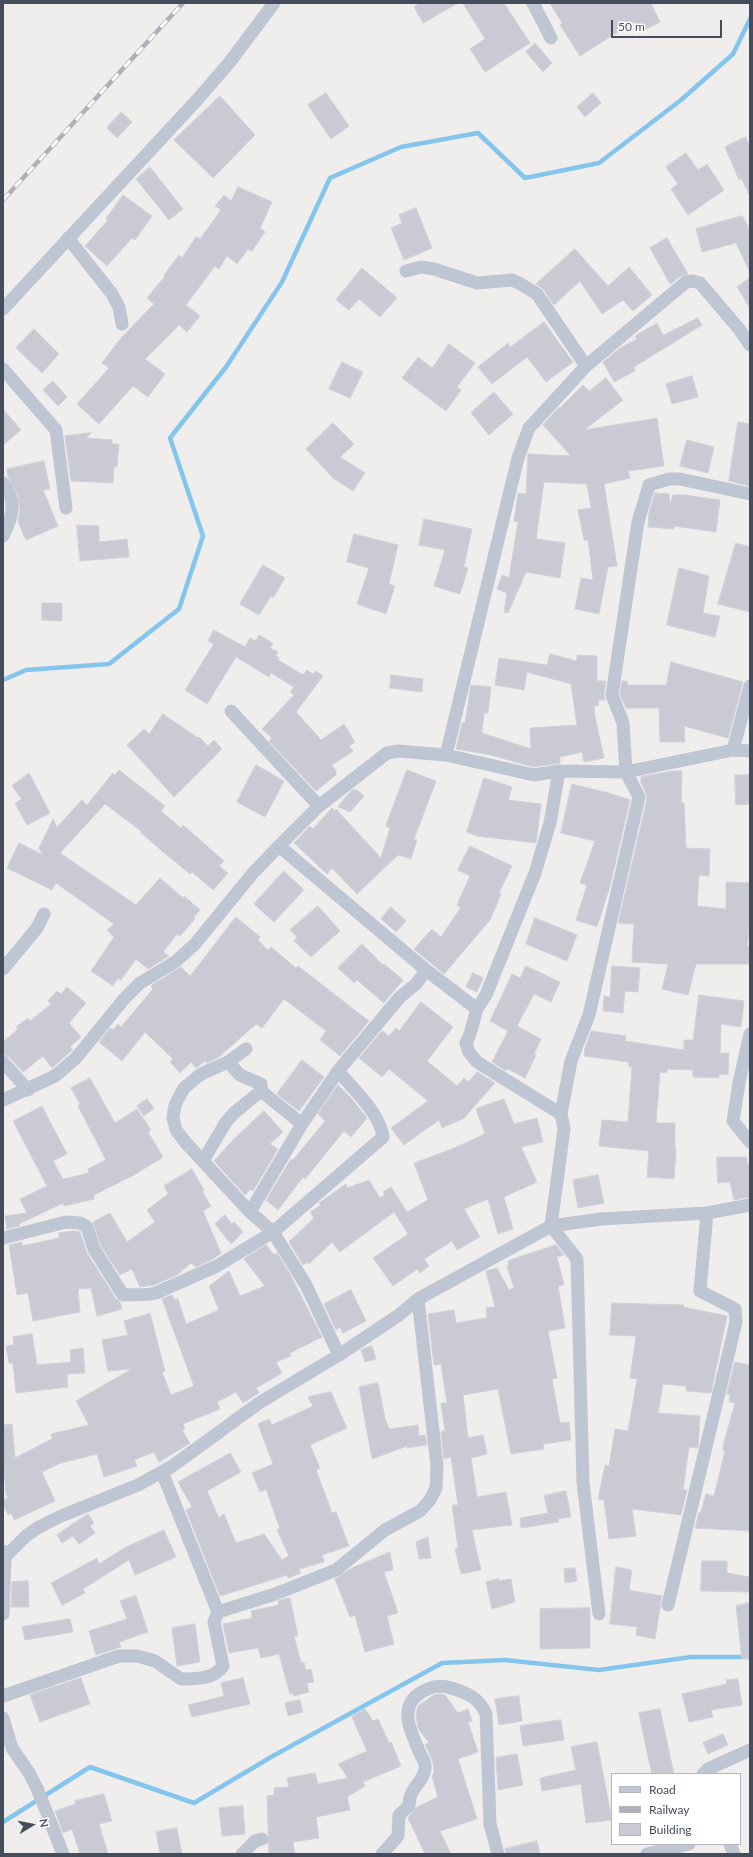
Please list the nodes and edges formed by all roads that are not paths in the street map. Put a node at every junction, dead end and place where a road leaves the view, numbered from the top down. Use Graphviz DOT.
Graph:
graph roads {
  1 [pos="274,3"];
  2 [pos="534,3"];
  3 [pos="551,38"];
  4 [pos="68,238"];
  5 [pos="406,271"];
  6 [pos="3,309"];
  7 [pos="122,324"];
  8 [pos="750,345"];
  9 [pos="586,366"];
  10 [pos="3,370"];
  11 [pos="3,483"];
  12 [pos="750,494"];
  13 [pos="66,508"];
  14 [pos="3,536"];
  15 [pos="750,686"];
  16 [pos="231,711"];
  17 [pos="732,750"];
  18 [pos="750,751"];
  19 [pos="446,755"];
  20 [pos="559,771"];
  21 [pos="626,772"];
  22 [pos="319,806"];
  23 [pos="278,846"];
  24 [pos="44,914"];
  25 [pos="3,969"];
  26 [pos="426,970"];
  27 [pos="477,1009"];
  28 [pos="750,1034"];
  29 [pos="246,1049"];
  30 [pos="3,1062"];
  31 [pos="228,1062"];
  32 [pos="338,1071"];
  33 [pos="28,1090"];
  34 [pos="262,1091"];
  35 [pos="3,1100"];
  36 [pos="560,1114"];
  37 [pos="302,1124"];
  38 [pos="750,1142"];
  39 [pos="203,1161"];
  40 [pos="750,1204"];
  41 [pos="250,1212"];
  42 [pos="707,1213"];
  43 [pos="551,1226"];
  44 [pos="273,1232"];
  45 [pos="3,1238"];
  46 [pos="418,1299"];
  47 [pos="339,1355"];
  48 [pos="162,1472"];
  49 [pos="4,1554"];
  50 [pos="668,1605"];
  51 [pos="218,1612"];
  52 [pos="3,1614"];
  53 [pos="599,1614"];
  54 [pos="3,1696"];
  55 [pos="3,1718"];
  56 [pos="750,1750"];
  57 [pos="704,1773"];
  58 [pos="262,1839"];
  59 [pos="685,1845"];
  60 [pos="63,1854"];
  61 [pos="242,1854"];
  62 [pos="382,1854"];
  63 [pos="498,1854"];
  64 [pos="647,1854"];
  1 -- 4 [label="street"];
  2 -- 3 [label="street"];
  4 -- 6 [label="street"];
  4 -- 7 [label="street"];
  5 -- 9 [label="street"];
  8 -- 9 [label="street"];
  9 -- 19 [label="street"];
  10 -- 13 [label="street"];
  11 -- 14 [label="street"];
  12 -- 21 [label="street"];
  15 -- 17 [label="street"];
  16 -- 22 [label="street"];
  17 -- 18 [label="street"];
  17 -- 21 [label="street"];
  19 -- 20 [label="street"];
  19 -- 22 [label="street"];
  20 -- 21 [label="street"];
  20 -- 27 [label="street"];
  21 -- 36 [label="street"];
  22 -- 23 [label="street"];
  23 -- 26 [label="street"];
  23 -- 33 [label="street"];
  24 -- 25 [label="street"];
  26 -- 27 [label="street"];
  26 -- 32 [label="street"];
  27 -- 36 [label="street"];
  28 -- 38 [label="street"];
  29 -- 31 [label="street"];
  30 -- 33 [label="street"];
  31 -- 34 [label="street"];
  31 -- 39 [label="street"];
  32 -- 37 [label="street"];
  32 -- 44 [label="street"];
  33 -- 35 [label="street"];
  34 -- 37 [label="street"];
  34 -- 39 [label="street"];
  36 -- 43 [label="street"];
  37 -- 41 [label="street"];
  39 -- 41 [label="street"];
  40 -- 42 [label="street"];
  41 -- 44 [label="street"];
  42 -- 43 [label="street"];
  42 -- 50 [label="street"];
  43 -- 46 [label="street"];
  43 -- 53 [label="street"];
  44 -- 45 [label="street"];
  44 -- 47 [label="street"];
  46 -- 47 [label="street"];
  46 -- 51 [label="street"];
  47 -- 48 [label="street"];
  48 -- 49 [label="street"];
  48 -- 51 [label="street"];
  49 -- 52 [label="street"];
  51 -- 54 [label="street"];
  55 -- 60 [label="street"];
  56 -- 57 [label="street"];
  58 -- 61 [label="street"];
  59 -- 64 [label="street"];
  62 -- 63 [label="street"];
}
